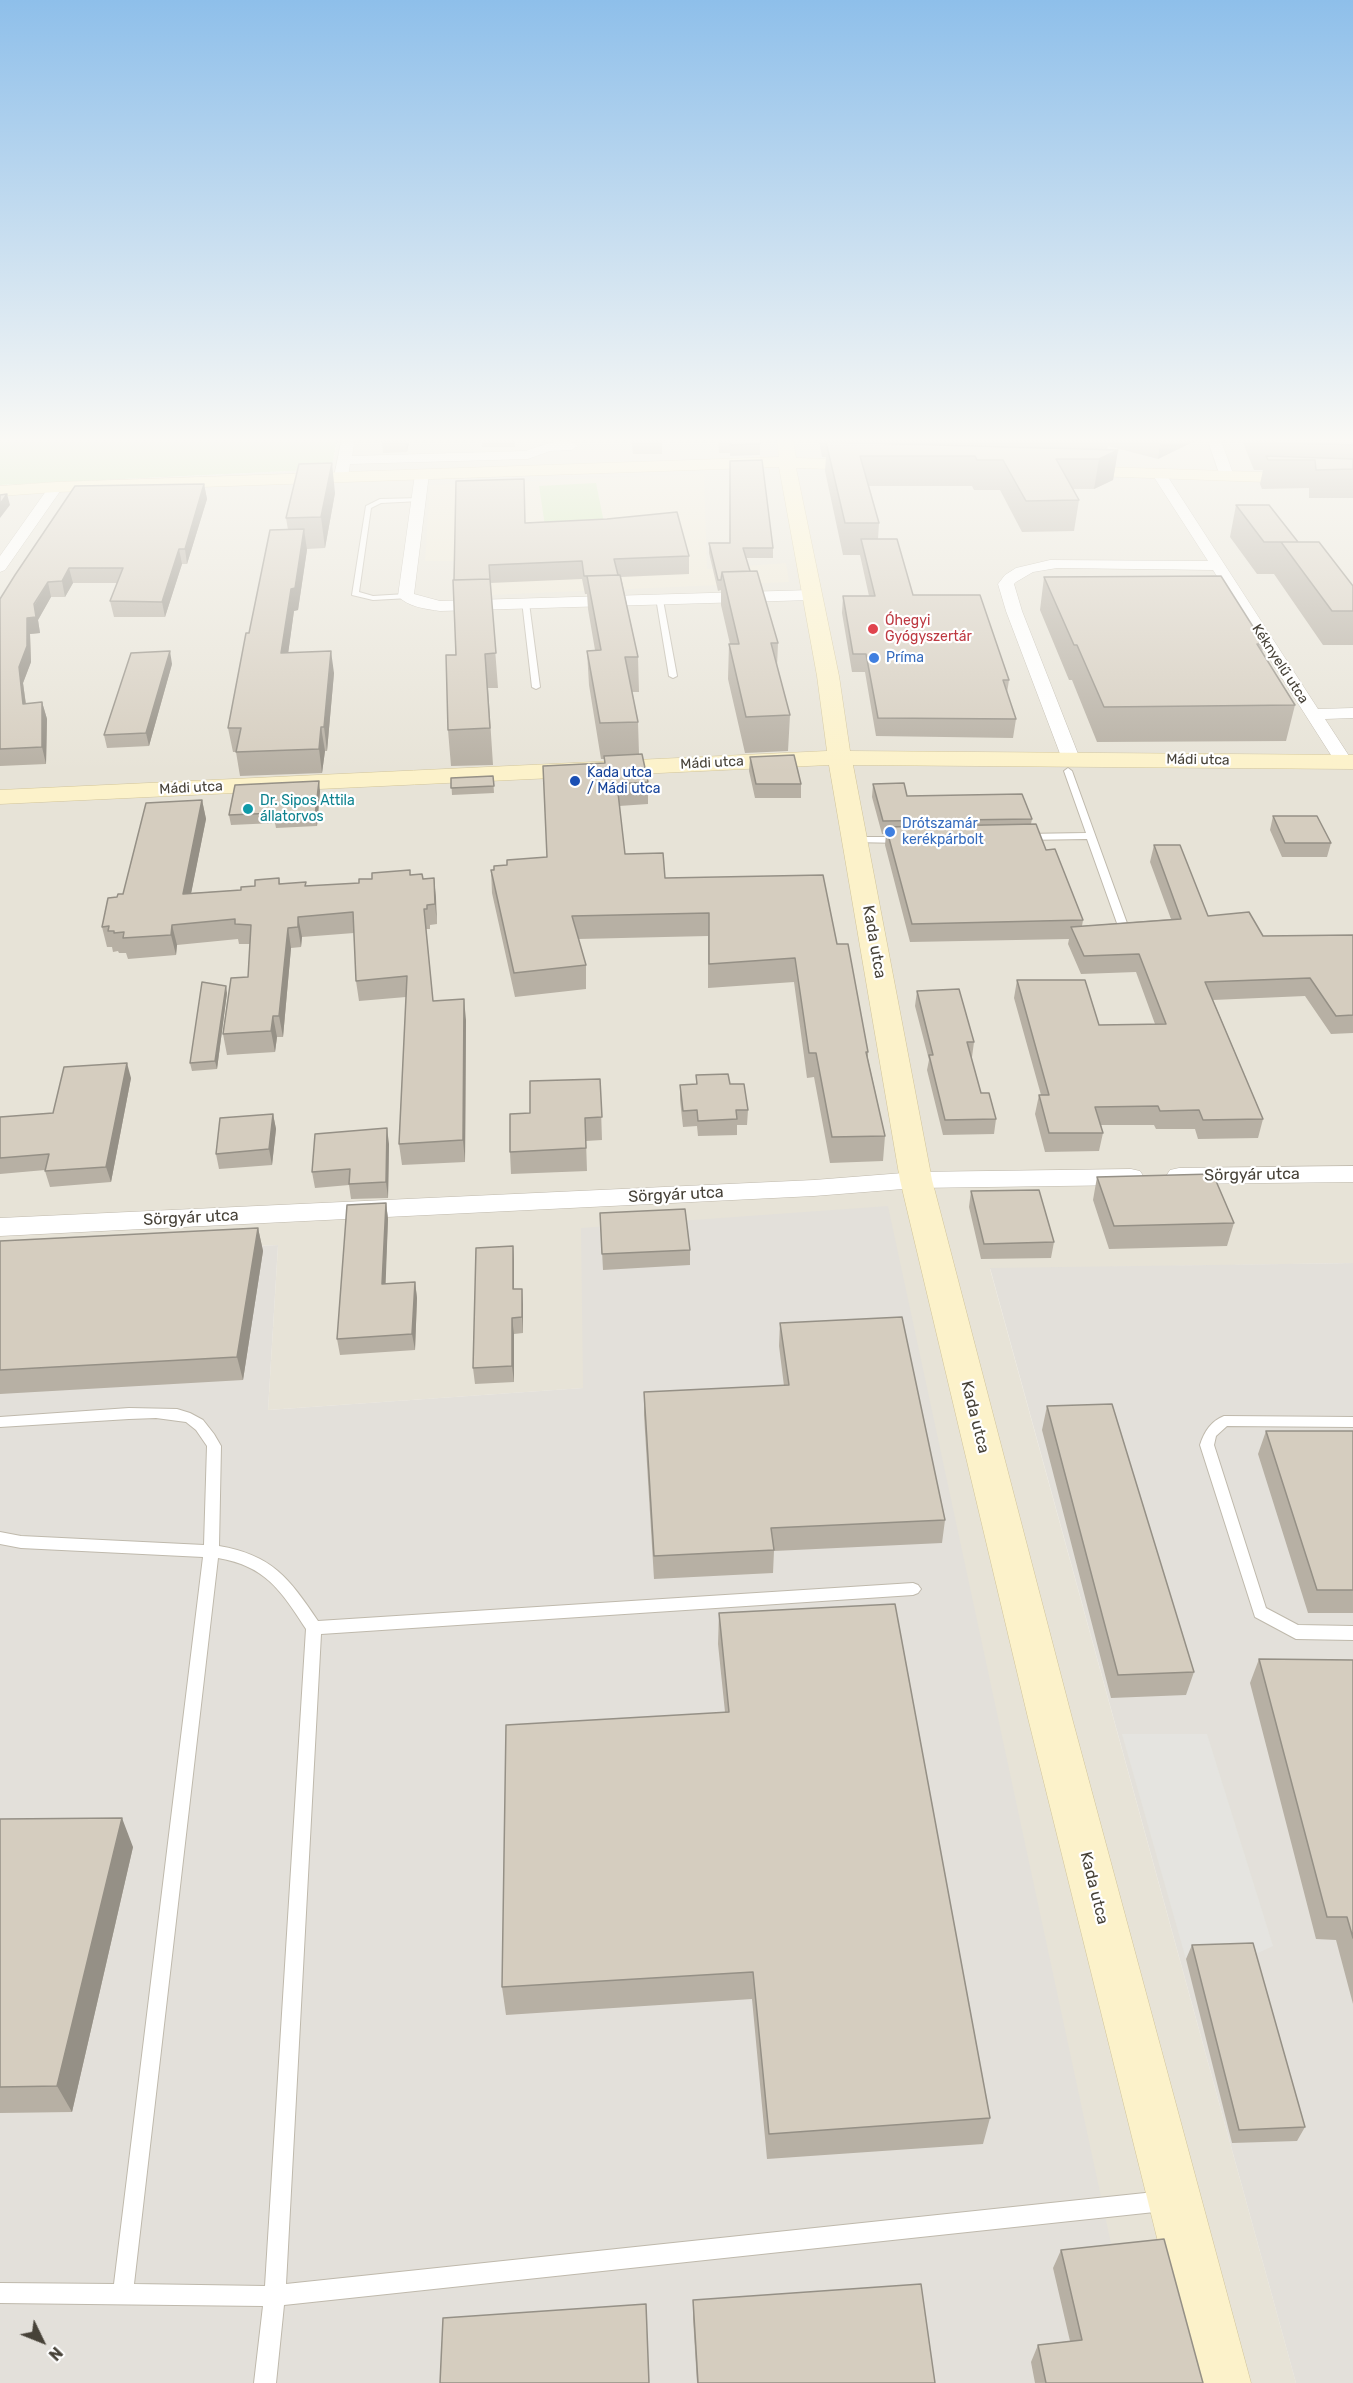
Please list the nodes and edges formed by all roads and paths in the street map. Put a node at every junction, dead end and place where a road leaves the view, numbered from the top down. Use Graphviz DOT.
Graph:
graph roads {
  1 [pos="12,549"];
  2 [pos="362,549"];
  3 [pos="413,549"];
  4 [pos="802,549"];
  5 [pos="1207,549"];
  6 [pos="0,567"];
  7 [pos="1218,567"];
  8 [pos="406,596"];
  9 [pos="811,596"];
  10 [pos="659,600"];
  11 [pos="525,603"];
  12 [pos="674,676"];
  13 [pos="536,687"];
  14 [pos="1353,713"];
  15 [pos="1313,714"];
  16 [pos="840,758"];
  17 [pos="1348,762"];
  18 [pos="1069,765"];
  19 [pos="0,797"];
  20 [pos="1092,836"];
  21 [pos="1012,838"];
  22 [pos="910,839"];
  23 [pos="856,840"];
  24 [pos="1123,926"];
  25 [pos="1353,1174"];
  26 [pos="916,1180"];
  27 [pos="0,1227"];
  28 [pos="0,1422"];
  29 [pos="1353,1422"];
  30 [pos="0,1538"];
  31 [pos="211,1551"];
  32 [pos="912,1589"];
  33 [pos="314,1628"];
  34 [pos="1353,1633"];
  35 [pos="1174,2200"];
  36 [pos="0,2293"];
  37 [pos="123,2294"];
  38 [pos="275,2296"];
  39 [pos="265,2383"];
  40 [pos="1222,2383"];
  1 -- 6 [label="street"];
  2 -- 8 [label="lane"];
  3 -- 8 [label="street"];
  4 -- 9 [label="street, Kada utca"];
  5 -- 7 [label="street, Kéknyelű utca"];
  7 -- 15 [label="street, Kéknyelű utca"];
  7 -- 18 [label="street"];
  8 -- 11 [label="street"];
  9 -- 10 [label="street"];
  9 -- 16 [label="street, Kada utca"];
  10 -- 11 [label="street"];
  10 -- 12 [label="lane"];
  11 -- 13 [label="lane"];
  14 -- 15 [label="street"];
  15 -- 17 [label="street, Kéknyelű utca"];
  16 -- 18 [label="street, Mádi utca"];
  16 -- 19 [label="street, Mádi utca"];
  16 -- 23 [label="street, Kada utca"];
  17 -- 18 [label="street, Mádi utca"];
  18 -- 20 [label="lane"];
  20 -- 21 [label="lane"];
  20 -- 24 [label="lane"];
  22 -- 23 [label="lane"];
  23 -- 26 [label="street, Kada utca"];
  25 -- 26 [label="street, Sörgyár utca"];
  26 -- 27 [label="street, Sörgyár utca"];
  26 -- 35 [label="street, Kada utca"];
  28 -- 31 [label="lane"];
  29 -- 34 [label="lane"];
  30 -- 31 [label="lane"];
  31 -- 33 [label="lane"];
  31 -- 37 [label="lane"];
  32 -- 33 [label="lane"];
  33 -- 38 [label="lane"];
  35 -- 38 [label="lane"];
  35 -- 40 [label="street, Kada utca"];
  36 -- 37 [label="lane"];
  37 -- 38 [label="lane"];
  38 -- 39 [label="lane"];
}
